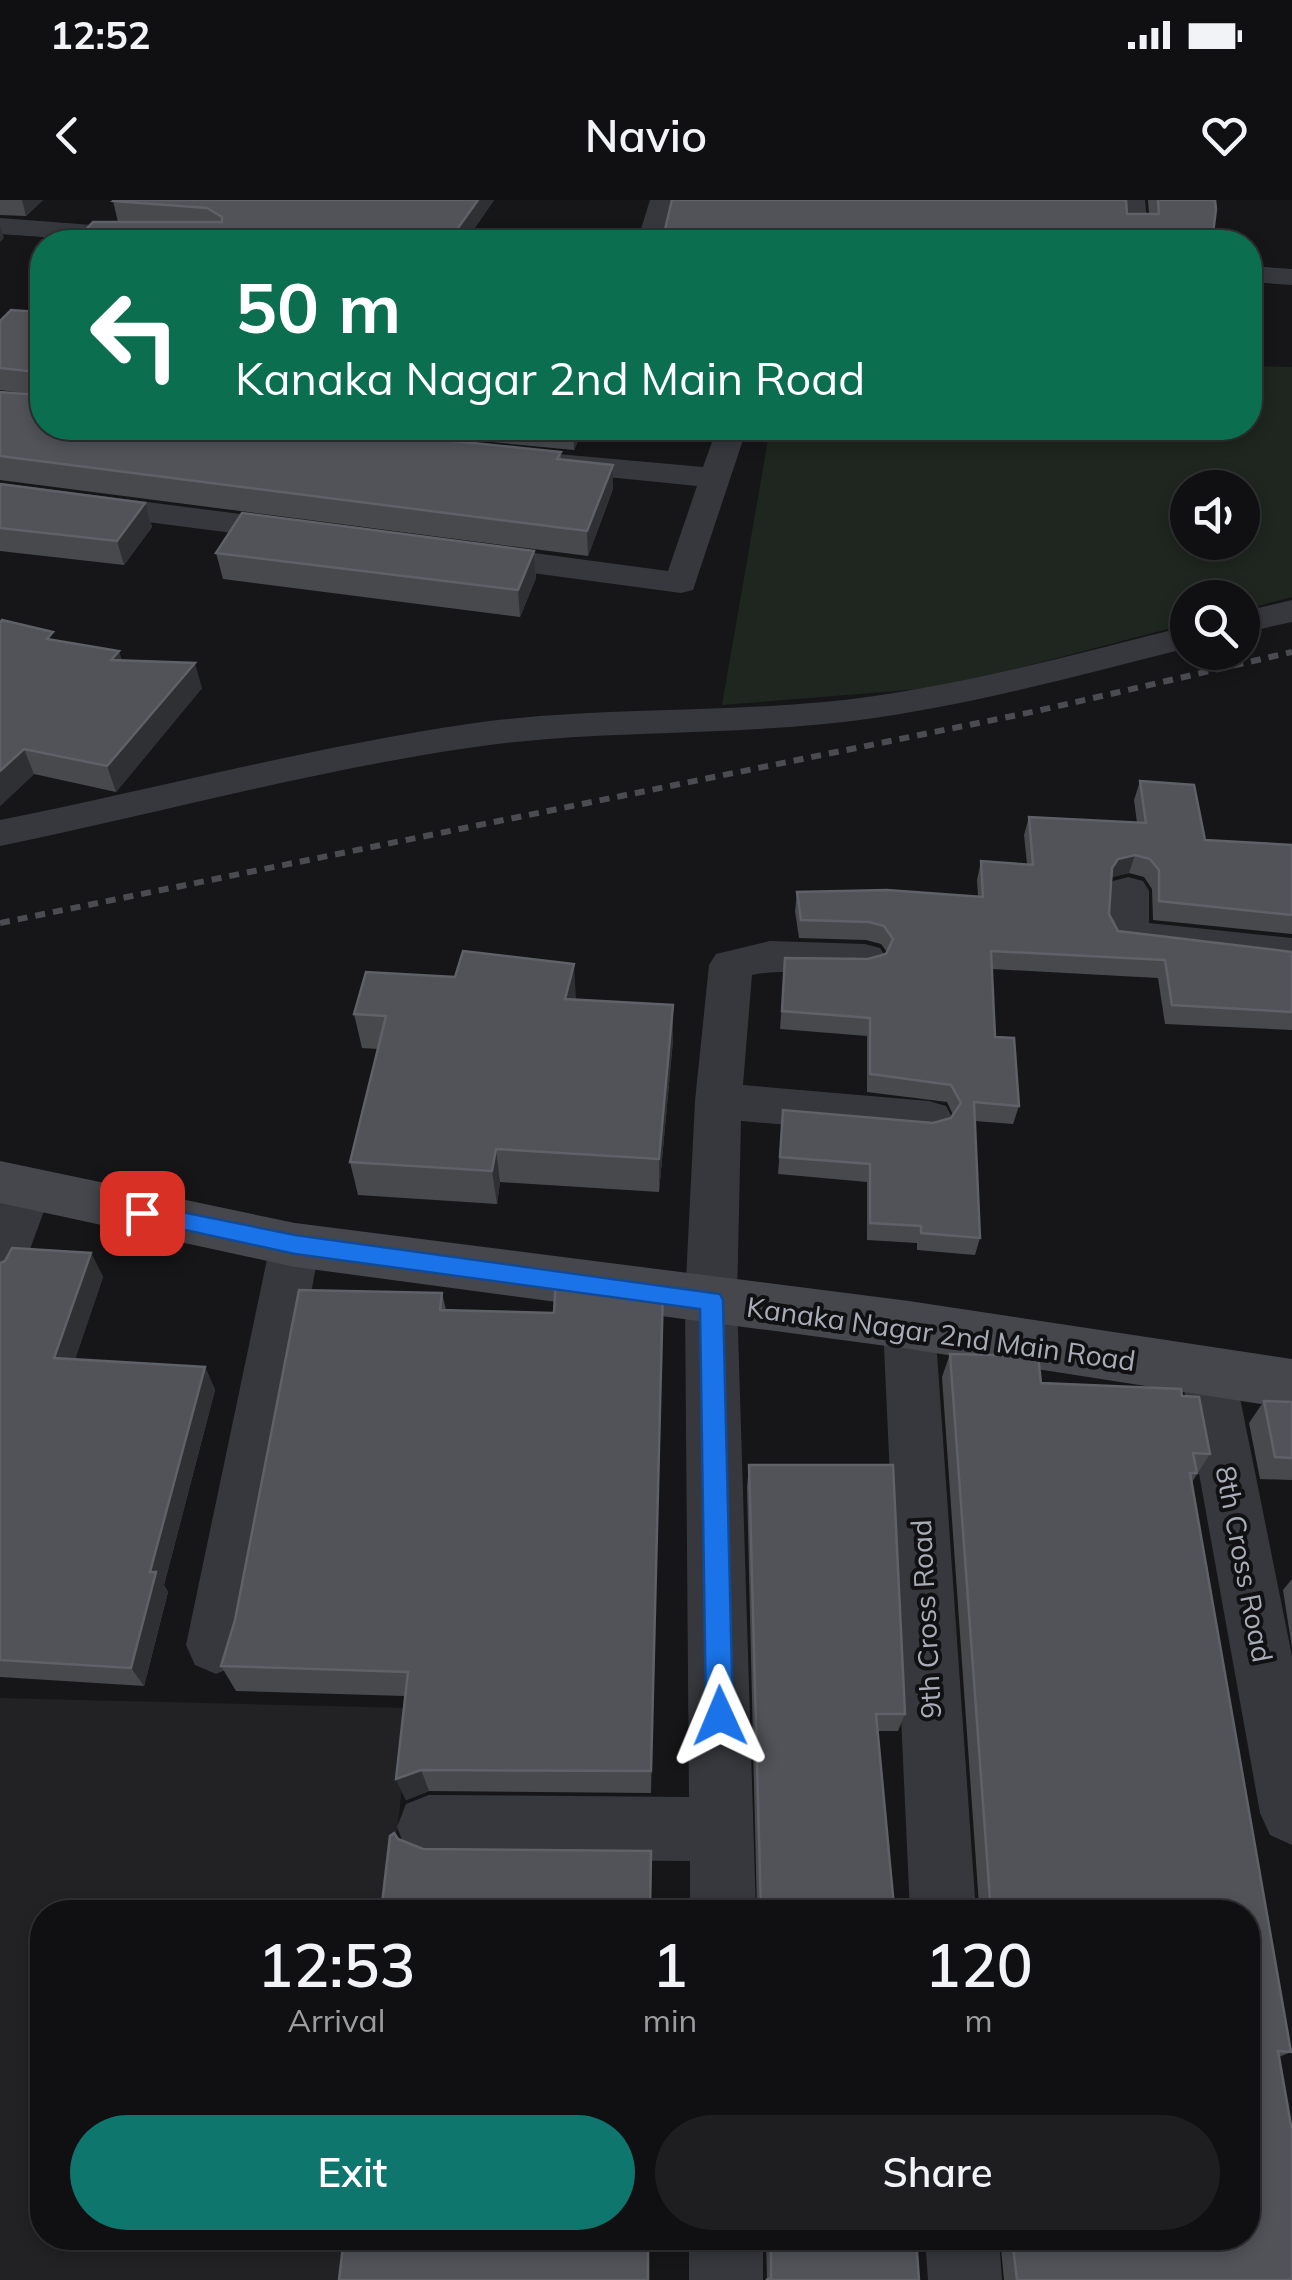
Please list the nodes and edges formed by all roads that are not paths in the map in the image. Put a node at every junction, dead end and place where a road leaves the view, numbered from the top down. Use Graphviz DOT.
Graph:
graph roads {
  1 [pos="1132,200"];
  2 [pos="655,201"];
  3 [pos="0,226"];
  4 [pos="53,230"];
  5 [pos="651,230"];
  6 [pos="1135,230"];
  7 [pos="1262,275"];
  8 [pos="1292,277"];
  9 [pos="728,440"];
  10 [pos="525,460"];
  11 [pos="717,478"];
  12 [pos="0,492"];
  13 [pos="338,537"];
  14 [pos="436,550"];
  15 [pos="1292,611"];
  16 [pos="1260,619"];
  17 [pos="1170,640"];
  18 [pos="119,808"];
  19 [pos="0,817"];
  20 [pos="0,833"];
  21 [pos="1128,891"];
  22 [pos="1292,953"];
  23 [pos="865,959"];
  24 [pos="718,1101"];
  25 [pos="929,1119"];
  26 [pos="14,1185"];
  27 [pos="295,1244"];
  28 [pos="0,1267"];
  29 [pos="711,1300"];
  30 [pos="909,1325"];
  31 [pos="1208,1373"];
  32 [pos="1292,1384"];
  33 [pos="216,1644"];
  34 [pos="1292,1813"];
  35 [pos="429,1827"];
  36 [pos="722,1829"];
  37 [pos="723,1900"];
  38 [pos="942,1900"];
  39 [pos="726,2250"];
  40 [pos="963,2250"];
  41 [pos="726,2280"];
  42 [pos="964,2280"];
  1 -- 6 [label="street"];
  2 -- 5 [label="street"];
  3 -- 4 [label="street"];
  7 -- 8 [label="street"];
  9 -- 11 [label="street"];
  10 -- 11 [label="street"];
  11 -- 14 [label="street"];
  12 -- 13 [label="street"];
  15 -- 16 [label="street"];
  17 -- 18 [label="street"];
  18 -- 19 [label="street"];
  18 -- 20 [label="street"];
  21 -- 22 [label="street"];
  23 -- 24 [label="street"];
  24 -- 25 [label="street"];
  24 -- 29 [label="street"];
  26 -- 27 [label="main road, Kanaka Nagar 2nd Main Road"];
  26 -- 28 [label="street"];
  27 -- 29 [label="main road, Kanaka Nagar 2nd Main Road"];
  27 -- 33 [label="street"];
  29 -- 30 [label="main road, Kanaka Nagar 2nd Main Road"];
  29 -- 36 [label="street"];
  30 -- 31 [label="main road, Kanaka Nagar 2nd Main Road"];
  30 -- 38 [label="street, 9th Cross Road"];
  31 -- 32 [label="main road, Kanaka Nagar 2nd Main Road"];
  31 -- 34 [label="street, 8th Cross Road"];
  35 -- 36 [label="street"];
  36 -- 37 [label="street"];
  39 -- 41 [label="street"];
  40 -- 42 [label="street"];
}
